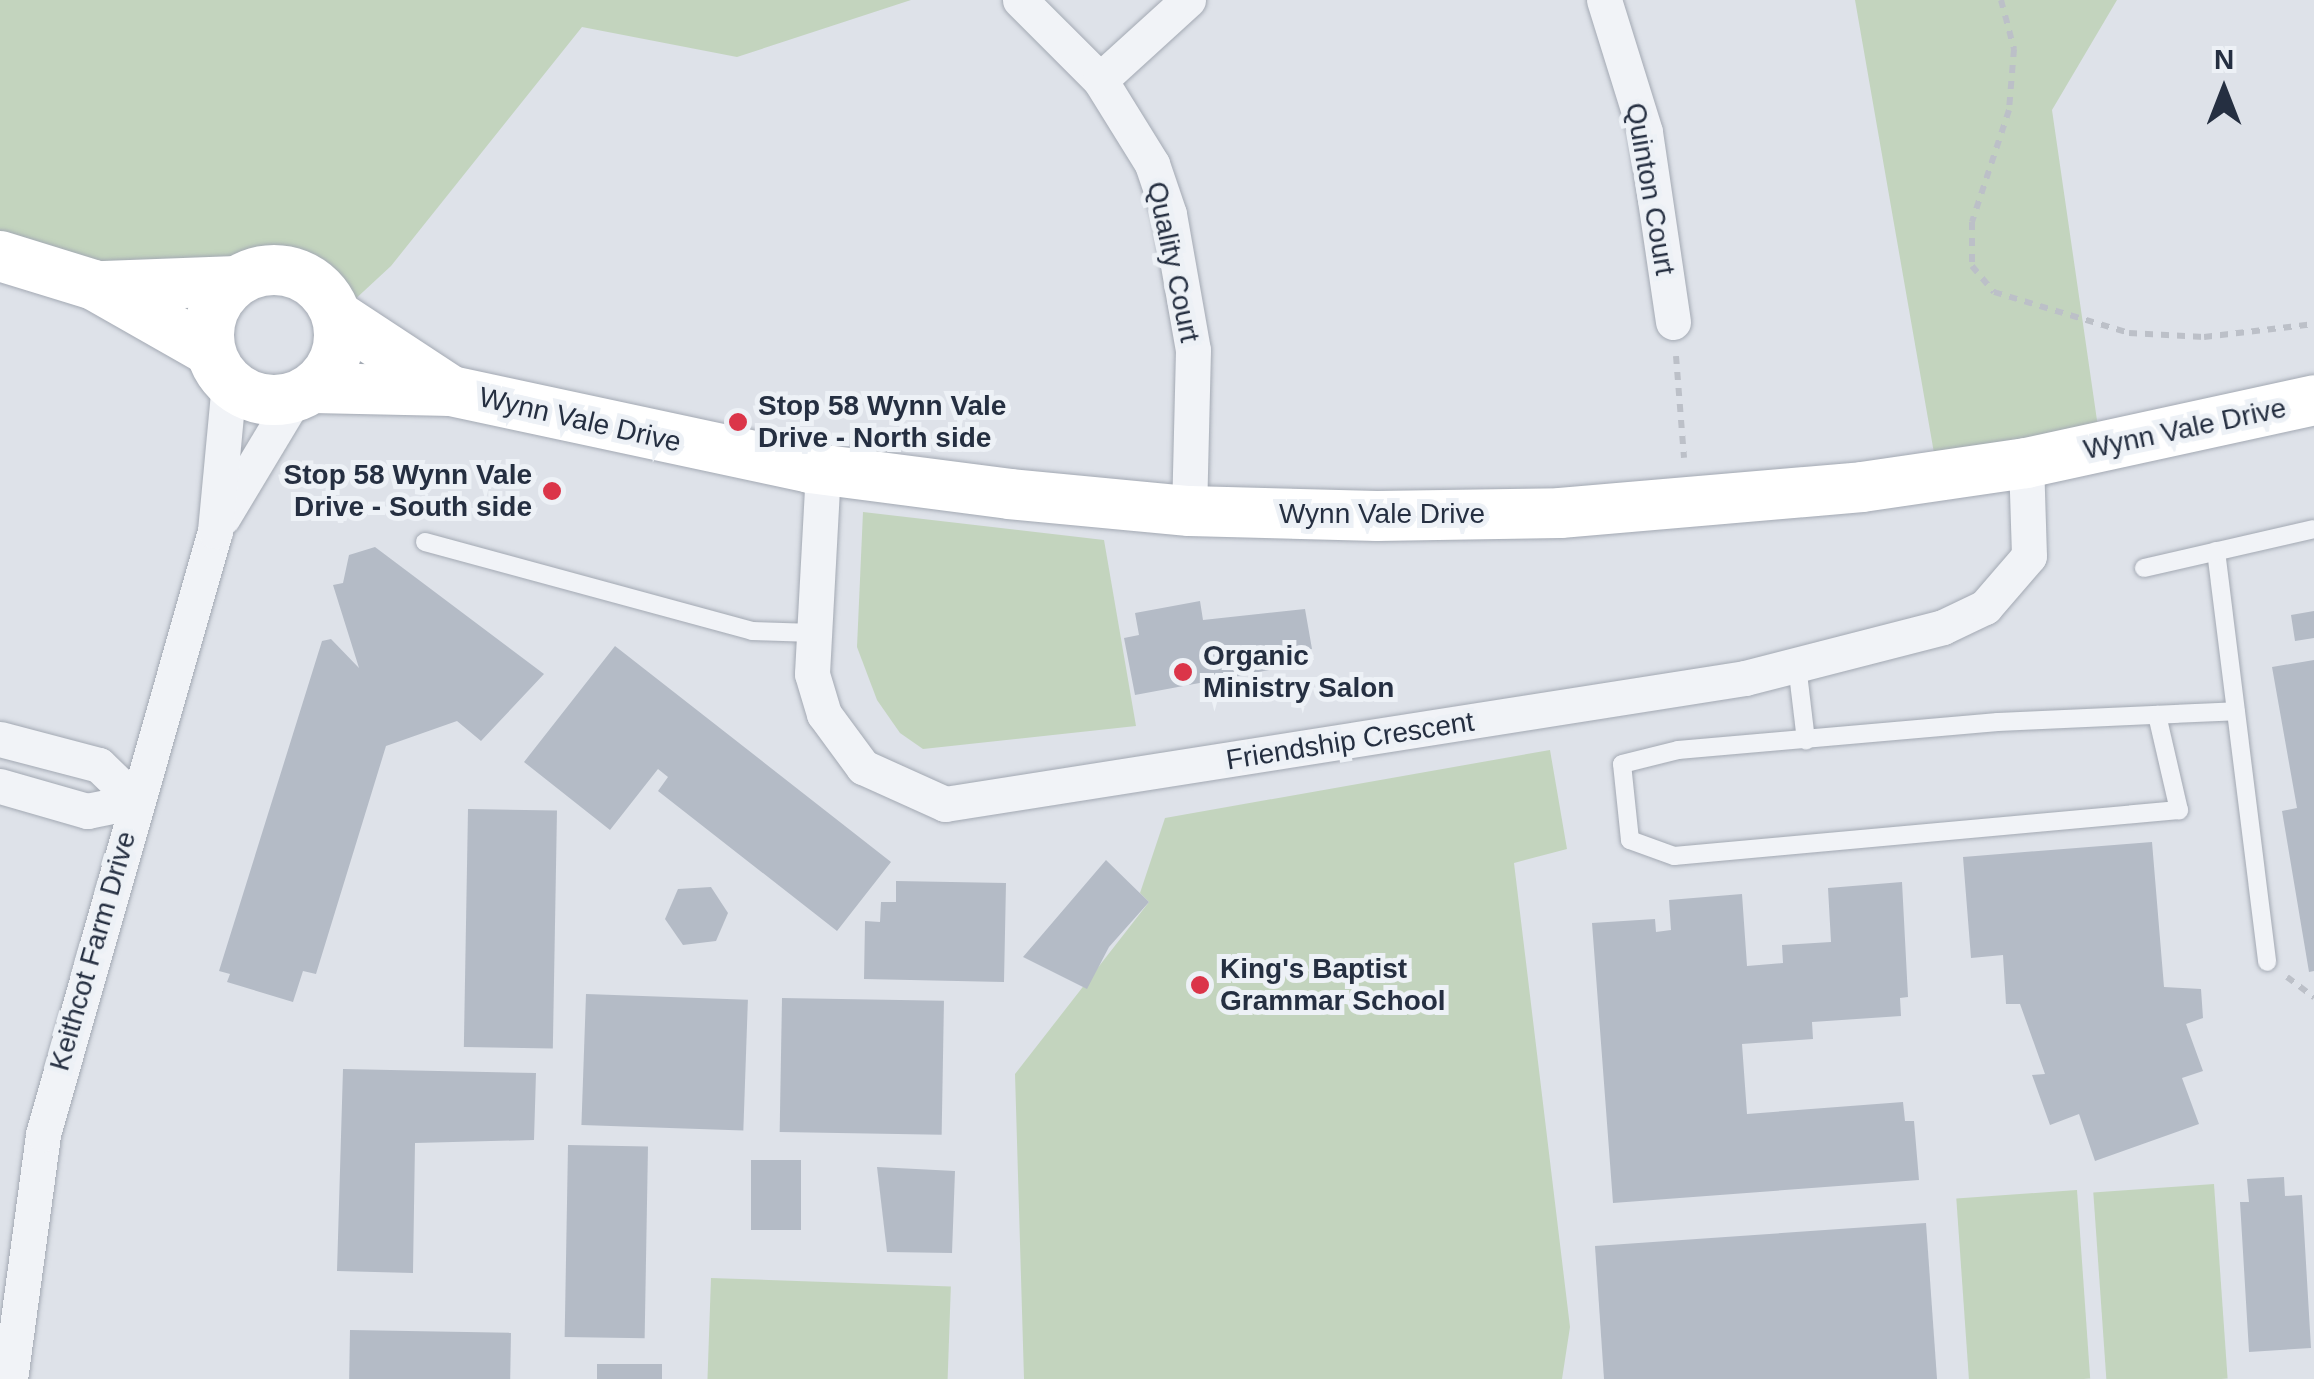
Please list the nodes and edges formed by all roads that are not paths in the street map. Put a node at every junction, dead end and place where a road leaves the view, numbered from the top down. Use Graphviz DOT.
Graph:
graph roads {
  1 [pos="1020,0"];
  2 [pos="1188,0"];
  3 [pos="1604,0"];
  4 [pos="1100,80"];
  5 [pos="0,256"];
  6 [pos="237,281"];
  7 [pos="94,285"];
  8 [pos="337,316"];
  9 [pos="1673,322"];
  10 [pos="220,367"];
  11 [pos="451,391"];
  12 [pos="304,392"];
  13 [pos="2314,400"];
  14 [pos="2026,463"];
  15 [pos="823,470"];
  16 [pos="1189,512"];
  17 [pos="2314,529"];
  18 [pos="215,531"];
  19 [pos="425,542"];
  20 [pos="2216,551"];
  21 [pos="2144,568"];
  22 [pos="814,633"];
  23 [pos="1797,665"];
  24 [pos="2236,710"];
  25 [pos="2157,716"];
  26 [pos="0,738"];
  27 [pos="1806,740"];
  28 [pos="0,786"];
  29 [pos="136,801"];
  30 [pos="2267,962"];
  31 [pos="10,1379"];
  1 -- 4 [label="street, Quality Court"];
  2 -- 4 [label="street"];
  3 -- 9 [label="street, Quinton Court"];
  4 -- 16 [label="street, Quality Court"];
  5 -- 7 [label="main road"];
  6 -- 7 [label="main road"];
  6 -- 8 [label="main road"];
  6 -- 10 [label="main road"];
  7 -- 10 [label="main road"];
  8 -- 11 [label="main road, Wynn Vale Drive"];
  8 -- 12 [label="main road"];
  10 -- 12 [label="main road"];
  10 -- 18 [label="street, Keithcot Farm Drive"];
  11 -- 12 [label="main road, Wynn Vale Drive"];
  11 -- 15 [label="main road, Wynn Vale Drive"];
  12 -- 18 [label="street, Keithcot Farm Drive"];
  13 -- 14 [label="main road, Wynn Vale Drive"];
  14 -- 16 [label="main road, Wynn Vale Drive"];
  14 -- 23 [label="street, Friendship Crescent"];
  15 -- 16 [label="main road, Wynn Vale Drive"];
  15 -- 22 [label="street, Friendship Crescent"];
  17 -- 20 [label="lane"];
  18 -- 29 [label="street, Keithcot Farm Drive"];
  19 -- 22 [label="lane"];
  20 -- 21 [label="lane"];
  20 -- 24 [label="lane"];
  22 -- 23 [label="street, Friendship Crescent"];
  23 -- 27 [label="lane"];
  24 -- 25 [label="lane"];
  24 -- 30 [label="lane"];
  25 -- 27 [label="lane"];
  25 -- 27 [label="lane"];
  26 -- 29 [label="street"];
  28 -- 29 [label="street"];
  29 -- 31 [label="street, Keithcot Farm Drive"];
}
